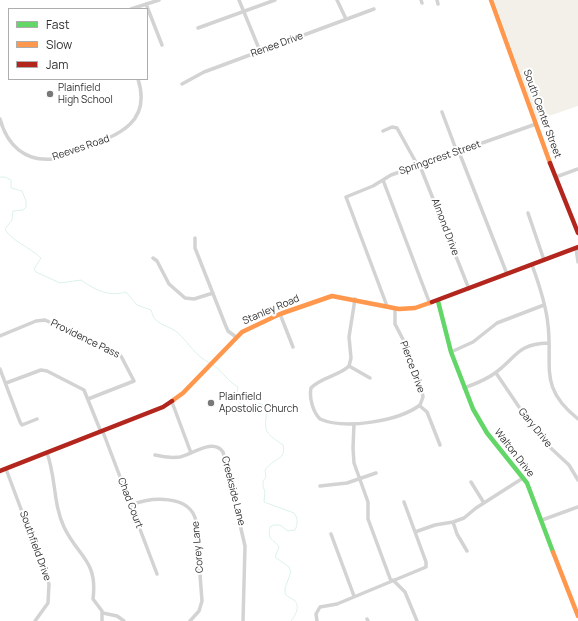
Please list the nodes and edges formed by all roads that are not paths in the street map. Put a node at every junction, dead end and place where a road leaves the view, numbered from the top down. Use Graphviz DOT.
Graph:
graph roads {
  1 [pos="159,0"];
  2 [pos="239,0"];
  3 [pos="275,0"];
  4 [pos="337,0"];
  5 [pos="491,0"];
  6 [pos="146,4"];
  7 [pos="134,8"];
  8 [pos="148,8"];
  9 [pos="148,9"];
  10 [pos="374,9"];
  11 [pos="244,12"];
  12 [pos="346,19"];
  13 [pos="198,28"];
  14 [pos="162,45"];
  15 [pos="260,51"];
  16 [pos="138,80"];
  17 [pos="182,84"];
  18 [pos="442,112"];
  19 [pos="0,119"];
  20 [pos="536,124"];
  21 [pos="382,131"];
  22 [pos="458,152"];
  23 [pos="419,166"];
  24 [pos="578,169"];
  25 [pos="556,177"];
  26 [pos="383,180"];
  27 [pos="528,213"];
  28 [pos="578,218"];
  29 [pos="572,221"];
  30 [pos="578,233"];
  31 [pos="195,238"];
  32 [pos="577,248"];
  33 [pos="153,258"];
  34 [pos="544,260"];
  35 [pos="578,262"];
  36 [pos="532,265"];
  37 [pos="507,274"];
  38 [pos="469,289"];
  39 [pos="213,293"];
  40 [pos="355,300"];
  41 [pos="438,301"];
  42 [pos="430,304"];
  43 [pos="544,305"];
  44 [pos="387,306"];
  45 [pos="395,308"];
  46 [pos="280,314"];
  47 [pos="0,336"];
  48 [pos="236,337"];
  49 [pos="548,343"];
  50 [pos="293,346"];
  51 [pos="451,352"];
  52 [pos="349,366"];
  53 [pos="0,369"];
  54 [pos="496,372"];
  55 [pos="370,378"];
  56 [pos="6,383"];
  57 [pos="464,388"];
  58 [pos="88,399"];
  59 [pos="172,402"];
  60 [pos="420,406"];
  61 [pos="578,419"];
  62 [pos="37,420"];
  63 [pos="354,424"];
  64 [pos="102,432"];
  65 [pos="440,445"];
  66 [pos="47,453"];
  67 [pos="191,453"];
  68 [pos="155,455"];
  69 [pos="6,469"];
  70 [pos="0,472"];
  71 [pos="376,473"];
  72 [pos="523,478"];
  73 [pos="360,479"];
  74 [pos="578,480"];
  75 [pos="471,482"];
  76 [pos="320,486"];
  77 [pos="404,502"];
  78 [pos="484,503"];
  79 [pos="131,505"];
  80 [pos="578,507"];
  81 [pos="542,520"];
  82 [pos="453,522"];
  83 [pos="415,532"];
  84 [pos="331,534"];
  85 [pos="467,551"];
  86 [pos="157,574"];
  87 [pos="392,581"];
  88 [pos="354,596"];
  89 [pos="103,613"];
  90 [pos="578,616"];
  91 [pos="35,621"];
  92 [pos="102,621"];
  93 [pos="124,621"];
  94 [pos="190,621"];
  95 [pos="243,621"];
  96 [pos="318,621"];
  97 [pos="417,621"];
  1 -- 6 [label="street"];
  2 -- 11 [label="street"];
  3 -- 11 [label="street"];
  4 -- 12 [label="street"];
  5 -- 20 [label="street, South Center Street"];
  6 -- 7 [label="street"];
  6 -- 8 [label="street"];
  9 -- 14 [label="street"];
  10 -- 12 [label="street, Renee Drive"];
  11 -- 13 [label="street"];
  11 -- 15 [label="street"];
  12 -- 15 [label="street, Renee Drive"];
  15 -- 17 [label="street, Renee Drive"];
  16 -- 19 [label="street, Reeves Road"];
  18 -- 22 [label="street"];
  20 -- 22 [label="street, Springcrest Street"];
  20 -- 25 [label="street, South Center Street"];
  21 -- 23 [label="street, Almond Drive"];
  22 -- 23 [label="street, Springcrest Street"];
  22 -- 37 [label="street"];
  23 -- 26 [label="street, Springcrest Street"];
  23 -- 38 [label="street, Almond Drive"];
  24 -- 25 [label="street"];
  25 -- 29 [label="street, South Center Street"];
  26 -- 42 [label="street"];
  26 -- 44 [label="street, Springcrest Street"];
  27 -- 34 [label="street"];
  28 -- 29 [label="street"];
  29 -- 30 [label="street, South Center Street"];
  31 -- 39 [label="street"];
  32 -- 34 [label="street, Stanley Road"];
  32 -- 35 [label="street"];
  33 -- 39 [label="street"];
  34 -- 36 [label="street, Stanley Road"];
  36 -- 37 [label="street, Stanley Road"];
  36 -- 43 [label="street"];
  37 -- 38 [label="street, Stanley Road"];
  38 -- 41 [label="street, Stanley Road"];
  39 -- 48 [label="street"];
  40 -- 44 [label="street, Stanley Road"];
  40 -- 46 [label="street, Stanley Road"];
  40 -- 52 [label="street"];
  41 -- 42 [label="street, Stanley Road"];
  41 -- 51 [label="street, Walton Drive"];
  42 -- 45 [label="street, Stanley Road"];
  43 -- 49 [label="street"];
  43 -- 51 [label="street"];
  44 -- 45 [label="street, Stanley Road"];
  45 -- 60 [label="street, Pierce Drive"];
  46 -- 48 [label="street, Stanley Road"];
  46 -- 50 [label="street"];
  47 -- 58 [label="street, Providence Pass"];
  48 -- 59 [label="street, Stanley Road"];
  49 -- 54 [label="street"];
  49 -- 61 [label="street"];
  51 -- 57 [label="street, Walton Drive"];
  52 -- 55 [label="street"];
  52 -- 63 [label="street, Pierce Drive"];
  53 -- 56 [label="street"];
  54 -- 57 [label="street"];
  54 -- 74 [label="street, Gary Drive"];
  56 -- 58 [label="street"];
  56 -- 62 [label="street"];
  57 -- 72 [label="street, Walton Drive"];
  58 -- 64 [label="street, Chad Court"];
  59 -- 64 [label="street, Stanley Road"];
  59 -- 67 [label="street"];
  60 -- 63 [label="street, Pierce Drive"];
  60 -- 65 [label="street"];
  63 -- 73 [label="street"];
  64 -- 66 [label="street, Stanley Road"];
  64 -- 79 [label="street, Chad Court"];
  66 -- 69 [label="street, Stanley Road"];
  66 -- 89 [label="street"];
  67 -- 68 [label="street"];
  67 -- 95 [label="street, Creekside Lane"];
  69 -- 70 [label="street, Stanley Road"];
  69 -- 91 [label="street, Southfield Drive"];
  71 -- 73 [label="street"];
  72 -- 78 [label="street"];
  72 -- 81 [label="street, Walton Drive"];
  73 -- 76 [label="street"];
  73 -- 87 [label="street"];
  75 -- 78 [label="street"];
  77 -- 83 [label="street"];
  78 -- 82 [label="street"];
  79 -- 86 [label="street, Chad Court"];
  79 -- 94 [label="street, Corey Lane"];
  80 -- 81 [label="street"];
  81 -- 90 [label="street, Walton Drive"];
  82 -- 83 [label="street"];
  82 -- 85 [label="street"];
  83 -- 87 [label="street"];
  84 -- 88 [label="street"];
  87 -- 88 [label="street"];
  87 -- 97 [label="street"];
  88 -- 96 [label="street"];
  89 -- 92 [label="street"];
  89 -- 93 [label="street"];
}
